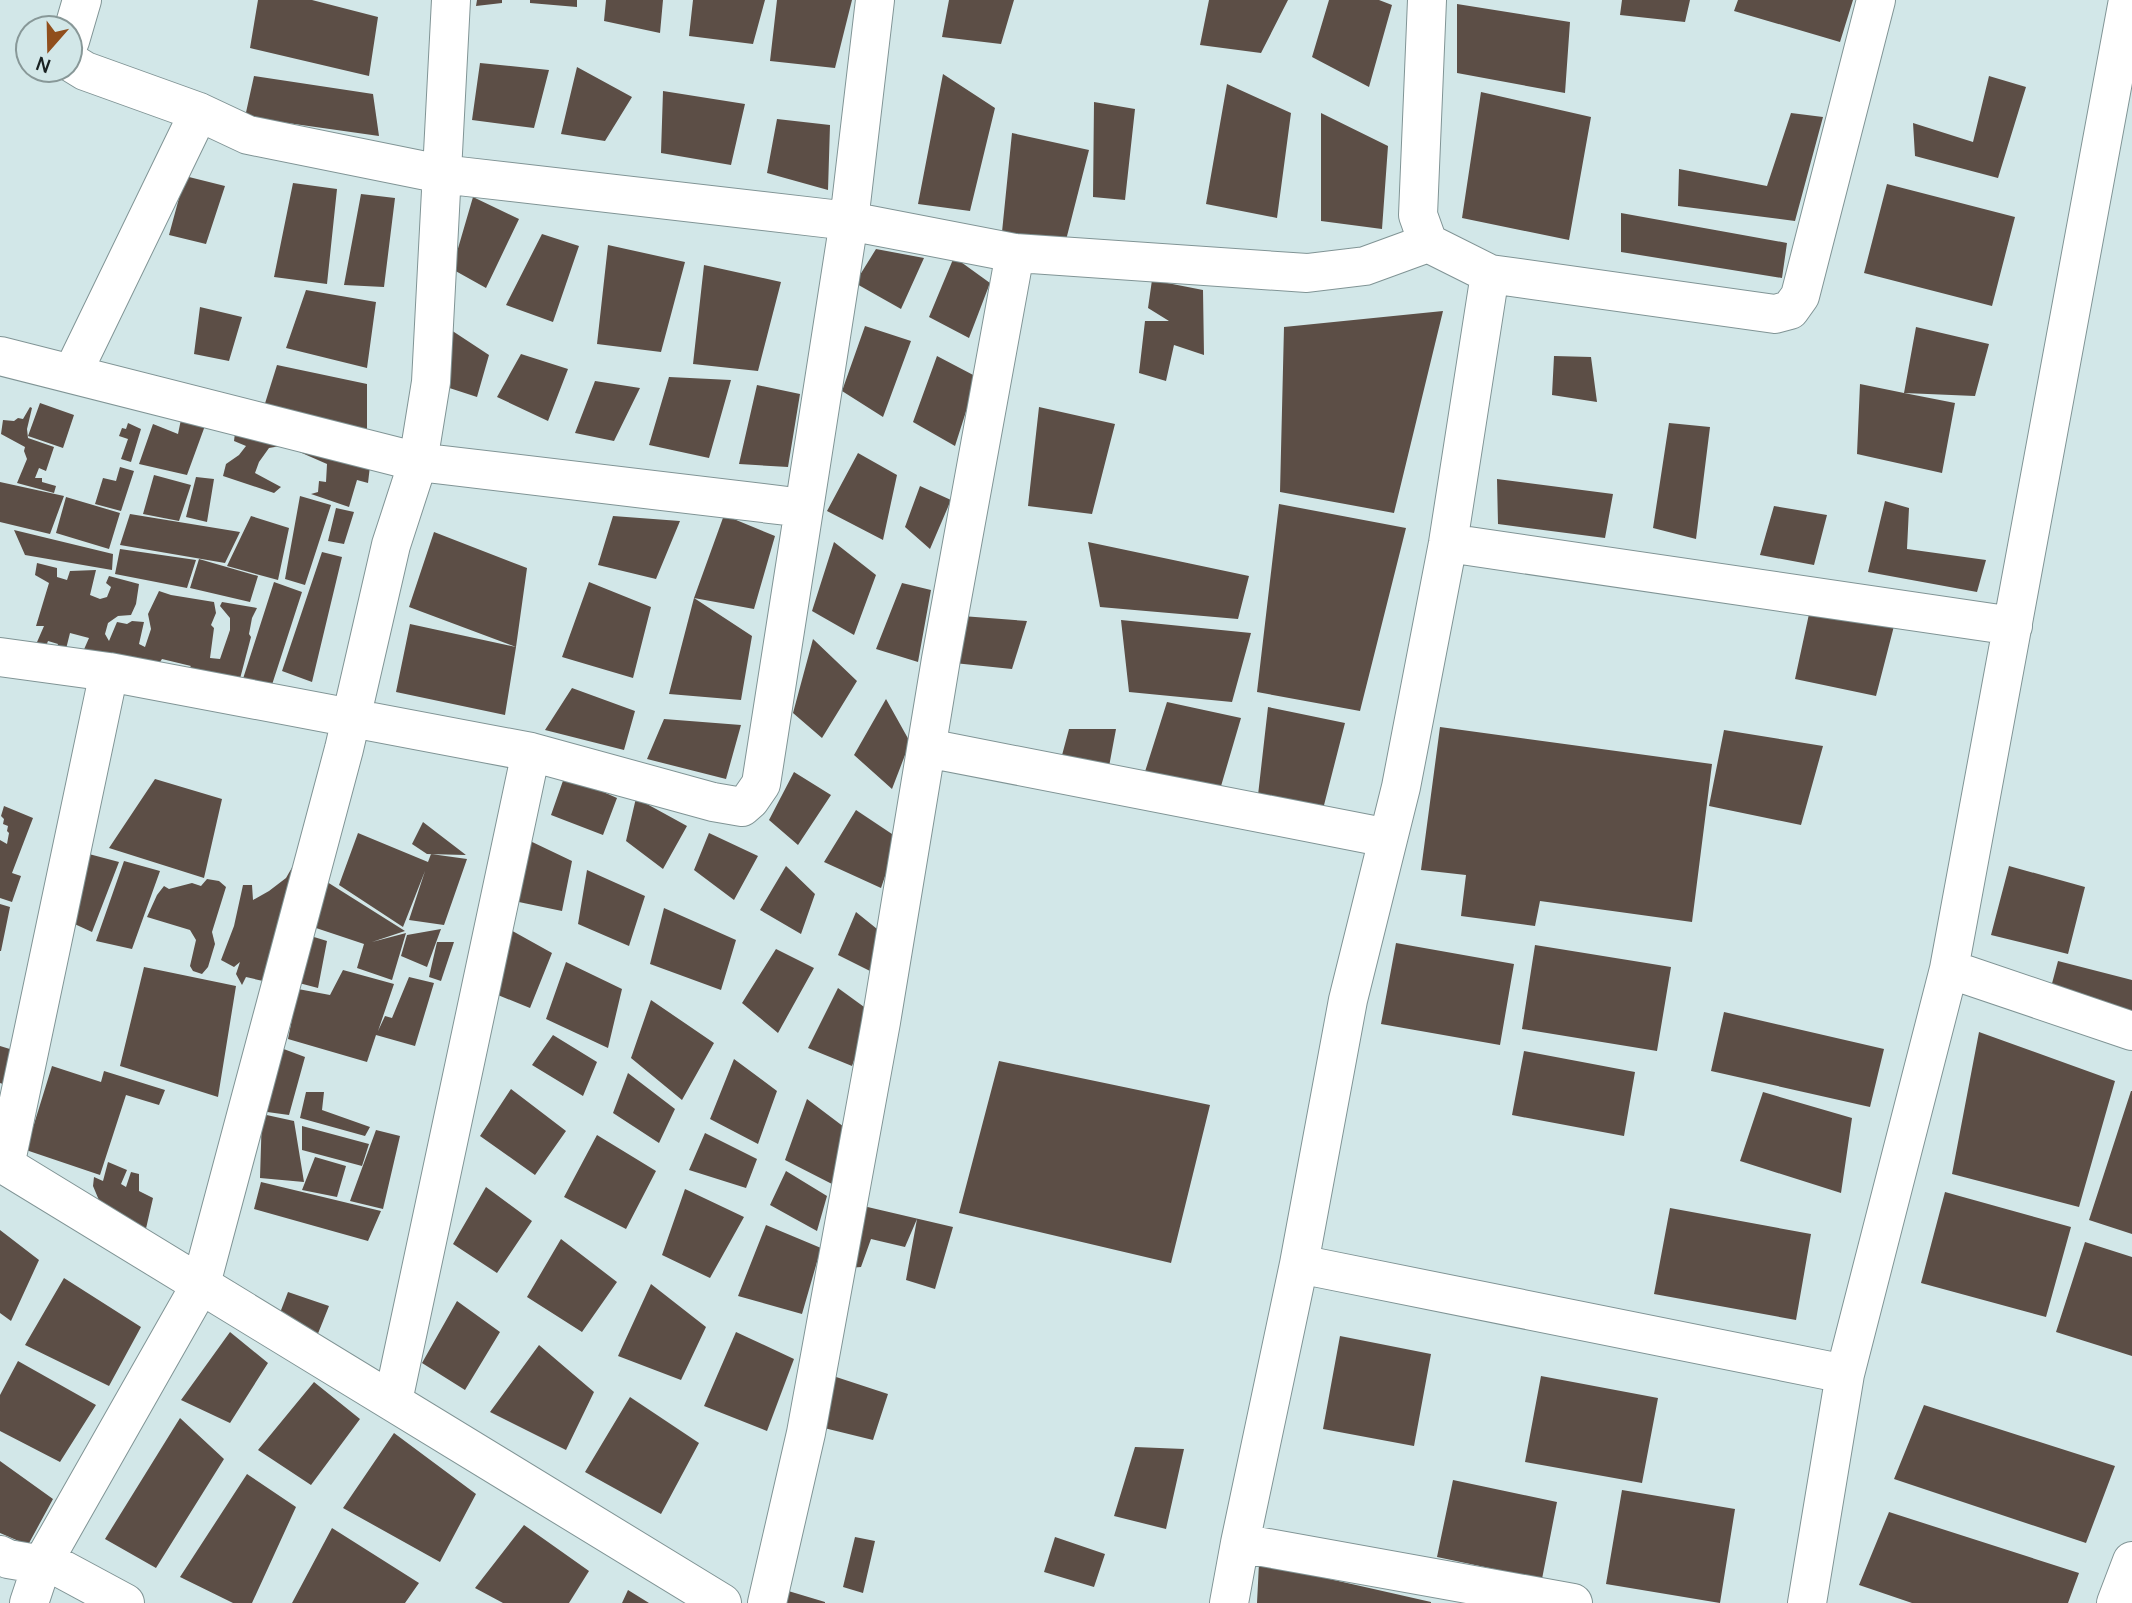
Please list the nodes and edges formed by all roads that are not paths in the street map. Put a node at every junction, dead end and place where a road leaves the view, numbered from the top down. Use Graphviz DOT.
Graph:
graph roads {
  1 [pos="451,0"];
  2 [pos="875,0"];
  3 [pos="1427,0"];
  4 [pos="1876,0"];
  5 [pos="2128,0"];
  6 [pos="84,70"];
  7 [pos="199,112"];
  8 [pos="2117,150"];
  9 [pos="441,174"];
  10 [pos="849,221"];
  11 [pos="1428,243"];
  12 [pos="1015,253"];
  13 [pos="1490,274"];
  14 [pos="0,356"];
  15 [pos="72,374"];
  16 [pos="418,462"];
  17 [pos="804,508"];
  18 [pos="1448,543"];
  19 [pos="2013,626"];
  20 [pos="0,657"];
  21 [pos="109,672"];
  22 [pos="351,717"];
  23 [pos="927,748"];
  24 [pos="531,752"];
  25 [pos="1388,838"];
  26 [pos="1949,969"];
  27 [pos="2132,1031"];
  28 [pos="3,1164"];
  29 [pos="1299,1264"];
  30 [pos="201,1284"];
  31 [pos="1845,1374"];
  32 [pos="393,1401"];
  33 [pos="1240,1543"];
  34 [pos="0,1555"];
  35 [pos="2132,1561"];
  36 [pos="42,1564"];
  37 [pos="29,1603"];
  38 [pos="125,1603"];
  39 [pos="722,1603"];
  40 [pos="767,1603"];
  41 [pos="1229,1603"];
  42 [pos="1573,1603"];
  43 [pos="1807,1603"];
  44 [pos="2116,1603"];
  1 -- 9 [label="street"];
  2 -- 10 [label="street"];
  3 -- 11 [label="street"];
  4 -- 13 [label="street"];
  5 -- 8 [label="street"];
  6 -- 7 [label="street"];
  7 -- 9 [label="street"];
  7 -- 15 [label="street"];
  8 -- 19 [label="street"];
  9 -- 10 [label="street"];
  9 -- 16 [label="street"];
  10 -- 12 [label="street"];
  10 -- 17 [label="street"];
  11 -- 12 [label="street"];
  11 -- 13 [label="street"];
  12 -- 23 [label="street"];
  13 -- 18 [label="street"];
  14 -- 15 [label="street"];
  15 -- 16 [label="street"];
  16 -- 17 [label="street"];
  16 -- 22 [label="street"];
  17 -- 24 [label="street"];
  18 -- 19 [label="street"];
  18 -- 25 [label="street"];
  19 -- 26 [label="street"];
  20 -- 21 [label="street"];
  21 -- 22 [label="street"];
  21 -- 28 [label="street"];
  22 -- 24 [label="street"];
  22 -- 30 [label="street"];
  23 -- 25 [label="street"];
  23 -- 40 [label="street"];
  24 -- 32 [label="street"];
  25 -- 29 [label="street"];
  26 -- 27 [label="street"];
  26 -- 31 [label="street"];
  28 -- 30 [label="street"];
  29 -- 31 [label="street"];
  29 -- 33 [label="street"];
  30 -- 32 [label="street"];
  30 -- 36 [label="street"];
  31 -- 43 [label="street"];
  32 -- 39 [label="street"];
  33 -- 41 [label="street"];
  33 -- 42 [label="street"];
  34 -- 36 [label="street"];
  35 -- 44 [label="street"];
  36 -- 37 [label="street"];
  36 -- 38 [label="street"];
}
